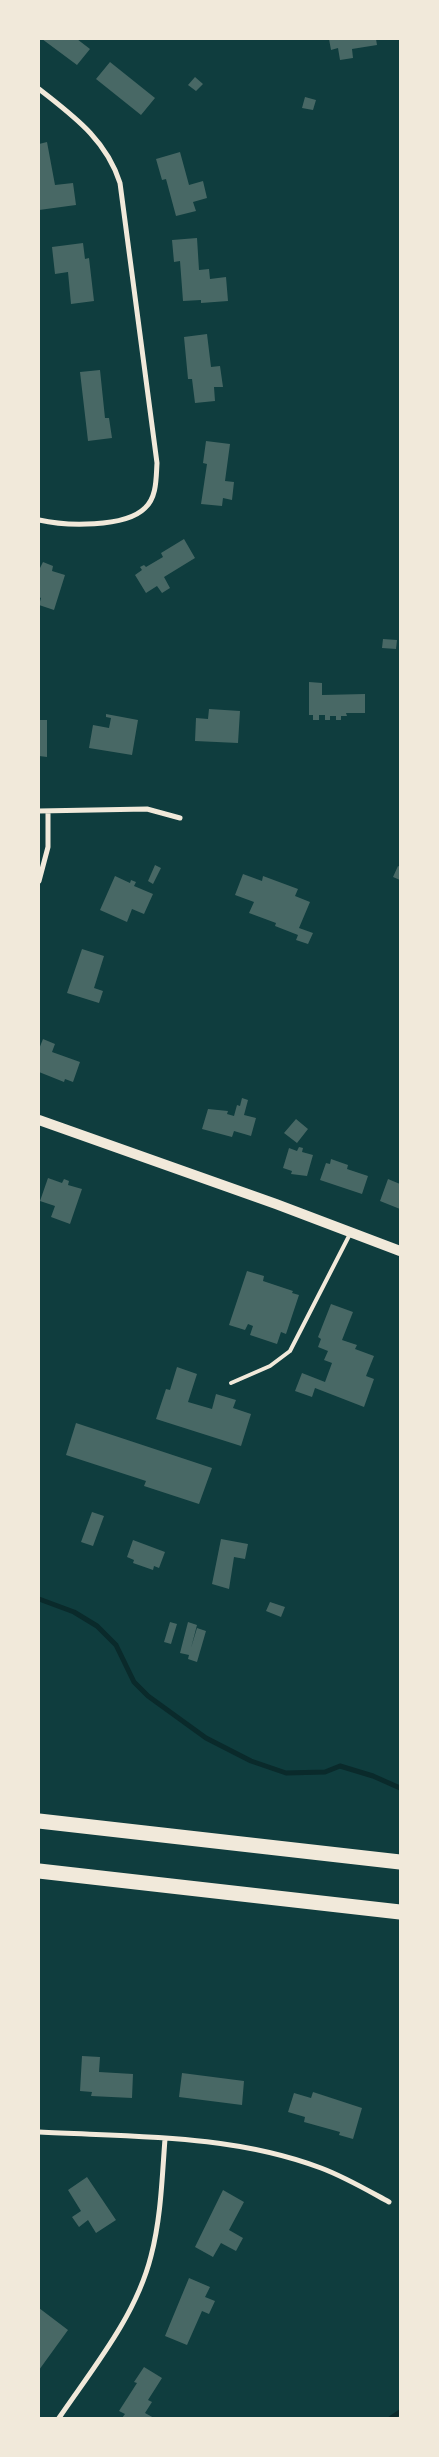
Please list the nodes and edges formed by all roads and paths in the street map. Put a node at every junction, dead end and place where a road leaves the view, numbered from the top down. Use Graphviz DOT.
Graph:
graph roads {
  1 [pos="39,89"];
  2 [pos="39,520"];
  3 [pos="39,811"];
  4 [pos="48,811"];
  5 [pos="180,818"];
  6 [pos="39,881"];
  7 [pos="39,1120"];
  8 [pos="351,1232"];
  9 [pos="400,1251"];
  10 [pos="231,1383"];
  11 [pos="39,1821"];
  12 [pos="400,1862"];
  13 [pos="39,1871"];
  14 [pos="400,1912"];
  15 [pos="39,2132"];
  16 [pos="165,2139"];
  17 [pos="389,2202"];
  18 [pos="59,2418"];
  1 -- 2 [label="street"];
  3 -- 4 [label="street"];
  4 -- 5 [label="street"];
  4 -- 6 [label="street"];
  7 -- 8 [label="main road"];
  8 -- 9 [label="main road"];
  8 -- 10 [label="lane"];
  11 -- 12 [label="highway"];
  13 -- 14 [label="highway"];
  15 -- 16 [label="street"];
  16 -- 17 [label="street"];
  16 -- 18 [label="street"];
}
